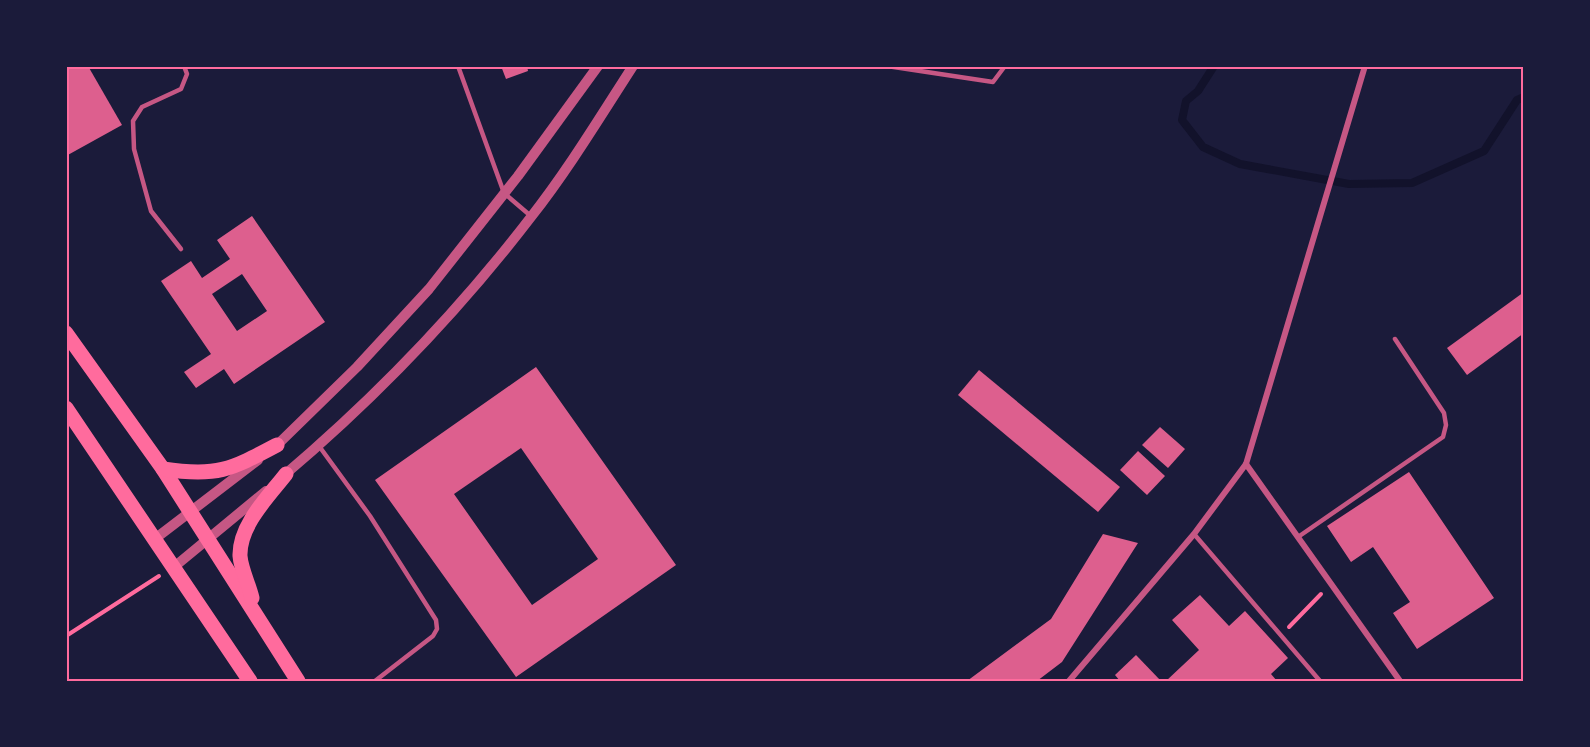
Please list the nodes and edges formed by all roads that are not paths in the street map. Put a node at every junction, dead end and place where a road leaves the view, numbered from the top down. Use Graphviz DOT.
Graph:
graph roads {
  1 [pos="184,66"];
  2 [pos="458,66"];
  3 [pos="598,66"];
  4 [pos="633,66"];
  5 [pos="887,66"];
  6 [pos="1005,66"];
  7 [pos="1365,66"];
  8 [pos="504,193"];
  9 [pos="532,216"];
  10 [pos="181,249"];
  11 [pos="66,333"];
  12 [pos="1395,339"];
  13 [pos="66,408"];
  14 [pos="277,445"];
  15 [pos="319,446"];
  16 [pos="1246,464"];
  17 [pos="163,469"];
  18 [pos="286,474"];
  19 [pos="190,512"];
  20 [pos="1194,534"];
  21 [pos="1298,537"];
  22 [pos="156,538"];
  23 [pos="209,539"];
  24 [pos="174,567"];
  25 [pos="256,612"];
  26 [pos="250,681"];
  27 [pos="298,681"];
  28 [pos="375,681"];
  29 [pos="1069,681"];
  30 [pos="1320,681"];
  31 [pos="1400,681"];
  1 -- 10 [label="lane"];
  2 -- 8 [label="lane"];
  3 -- 8 [label="street"];
  4 -- 9 [label="street"];
  5 -- 6 [label="lane"];
  7 -- 16 [label="street"];
  8 -- 9 [label="lane"];
  8 -- 14 [label="street"];
  9 -- 15 [label="street"];
  11 -- 17 [label="main road"];
  12 -- 21 [label="lane"];
  13 -- 22 [label="main road"];
  14 -- 17 [label="main road"];
  14 -- 19 [label="street"];
  15 -- 18 [label="street"];
  15 -- 28 [label="lane"];
  16 -- 20 [label="street"];
  16 -- 21 [label="street"];
  17 -- 19 [label="main road"];
  18 -- 23 [label="street"];
  18 -- 25 [label="main road"];
  19 -- 22 [label="street"];
  19 -- 23 [label="main road"];
  20 -- 29 [label="street"];
  20 -- 30 [label="lane"];
  21 -- 31 [label="street"];
  22 -- 24 [label="main road"];
  23 -- 24 [label="street"];
  23 -- 25 [label="main road"];
  24 -- 26 [label="main road"];
  25 -- 27 [label="main road"];
}
